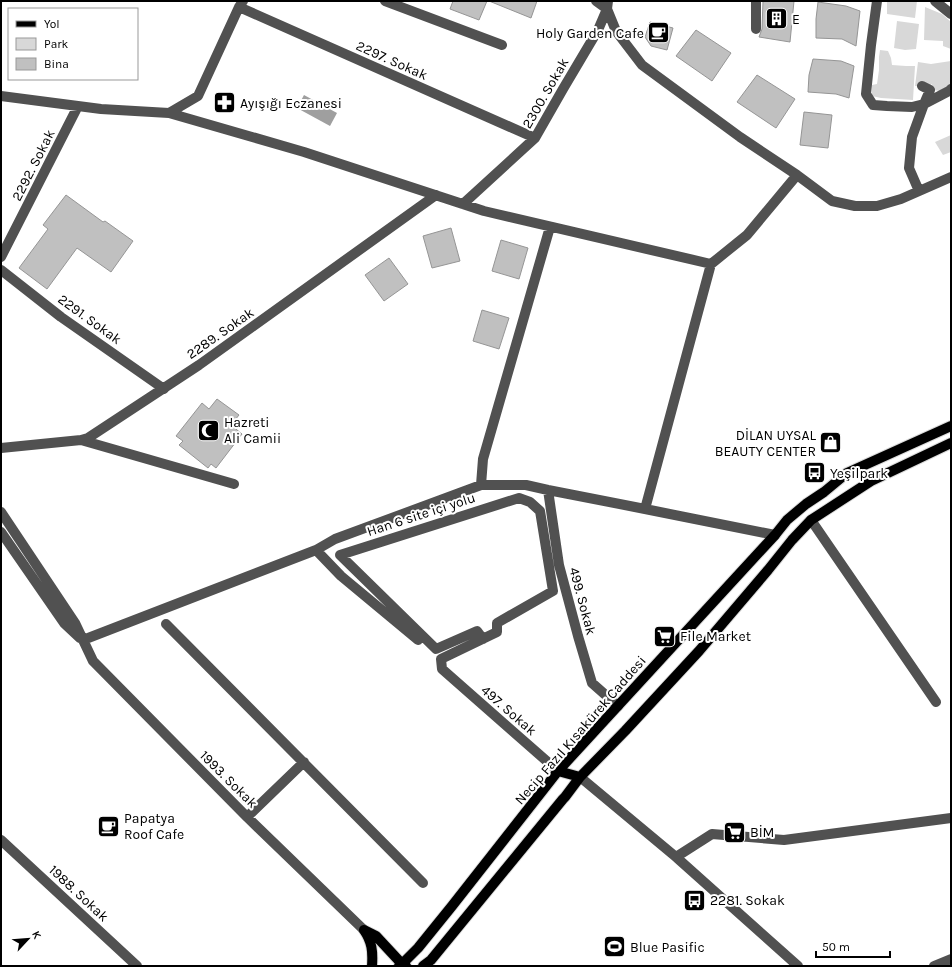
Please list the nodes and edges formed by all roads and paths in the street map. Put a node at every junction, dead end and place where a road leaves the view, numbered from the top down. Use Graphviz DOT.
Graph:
graph roads {
  1 [pos="385,1"];
  2 [pos="596,1"];
  3 [pos="756,1"];
  4 [pos="877,1"];
  5 [pos="935,1"];
  6 [pos="241,4"];
  7 [pos="608,5"];
  8 [pos="951,14"];
  9 [pos="756,29"];
  10 [pos="502,45"];
  11 [pos="922,86"];
  12 [pos="951,89"];
  13 [pos="1,96"];
  14 [pos="924,104"];
  15 [pos="78,106"];
  16 [pos="169,113"];
  17 [pos="535,138"];
  18 [pos="797,175"];
  19 [pos="951,177"];
  20 [pos="919,191"];
  21 [pos="436,195"];
  22 [pos="463,204"];
  23 [pos="550,226"];
  24 [pos="1,257"];
  25 [pos="711,264"];
  26 [pos="1,270"];
  27 [pos="164,389"];
  28 [pos="951,426"];
  29 [pos="81,440"];
  30 [pos="951,443"];
  31 [pos="1,448"];
  32 [pos="234,484"];
  33 [pos="481,485"];
  34 [pos="548,490"];
  35 [pos="645,509"];
  36 [pos="1,512"];
  37 [pos="811,520"];
  38 [pos="1,532"];
  39 [pos="775,535"];
  40 [pos="792,540"];
  41 [pos="316,550"];
  42 [pos="166,624"];
  43 [pos="483,639"];
  44 [pos="83,640"];
  45 [pos="442,664"];
  46 [pos="936,702"];
  47 [pos="618,706"];
  48 [pos="304,762"];
  49 [pos="558,771"];
  50 [pos="580,777"];
  51 [pos="247,817"];
  52 [pos="951,818"];
  53 [pos="1,840"];
  54 [pos="676,856"];
  55 [pos="423,883"];
  56 [pos="364,930"];
  57 [pos="951,959"];
  58 [pos="402,965"];
  59 [pos="137,966"];
  60 [pos="372,966"];
  61 [pos="423,966"];
  62 [pos="798,966"];
  63 [pos="934,966"];
  1 -- 10 [label="street"];
  2 -- 7 [label="street"];
  3 -- 9 [label="street"];
  4 -- 14 [label="street"];
  5 -- 8 [label="street"];
  6 -- 16 [label="street"];
  6 -- 17 [label="street, 2297. Sokak"];
  7 -- 17 [label="street, 2300. Sokak"];
  7 -- 18 [label="street"];
  11 -- 14 [label="street"];
  12 -- 14 [label="street"];
  13 -- 15 [label="street"];
  14 -- 20 [label="street"];
  15 -- 16 [label="street"];
  15 -- 24 [label="street, 2292. Sokak"];
  16 -- 21 [label="street"];
  17 -- 22 [label="street, 2300. Sokak"];
  18 -- 20 [label="street"];
  18 -- 25 [label="street"];
  19 -- 20 [label="street"];
  21 -- 22 [label="street"];
  21 -- 27 [label="street, 2289. Sokak"];
  22 -- 23 [label="street"];
  23 -- 25 [label="street"];
  23 -- 33 [label="street"];
  25 -- 35 [label="street"];
  26 -- 27 [label="street, 2291. Sokak"];
  27 -- 29 [label="street, 2289. Sokak"];
  28 -- 39 [label="main road, Necip Fazıl Kısakürek Caddesi"];
  29 -- 31 [label="street, 2289. Sokak"];
  29 -- 32 [label="street"];
  30 -- 37 [label="main road"];
  33 -- 34 [label="street"];
  33 -- 41 [label="street"];
  34 -- 35 [label="street"];
  34 -- 47 [label="street, 499. Sokak"];
  35 -- 39 [label="street"];
  36 -- 44 [label="street, 1993. Sokak"];
  37 -- 40 [label="main road"];
  37 -- 46 [label="street"];
  38 -- 44 [label="street, 1993. Sokak"];
  39 -- 40 [label="main road"];
  39 -- 47 [label="main road, Necip Fazıl Kısakürek Caddesi"];
  40 -- 50 [label="main road"];
  41 -- 44 [label="street"];
  41 -- 45 [label="street, 497. Sokak"];
  42 -- 48 [label="street"];
  43 -- 43 [label="street, Han 6 site içi yolu"];
  43 -- 45 [label="street"];
  44 -- 51 [label="street, 1993. Sokak"];
  45 -- 49 [label="street, 497. Sokak"];
  47 -- 49 [label="main road, Necip Fazıl Kısakürek Caddesi"];
  48 -- 51 [label="street"];
  48 -- 55 [label="street"];
  49 -- 50 [label="main road"];
  49 -- 58 [label="main road, Necip Fazıl Kısakürek Caddesi"];
  50 -- 54 [label="street"];
  50 -- 61 [label="main road"];
  51 -- 56 [label="street, 1993. Sokak"];
  52 -- 54 [label="street"];
  53 -- 59 [label="street, 1988. Sokak"];
  54 -- 62 [label="street"];
  56 -- 58 [label="main road"];
  56 -- 60 [label="main road"];
  57 -- 63 [label="street"];
}
